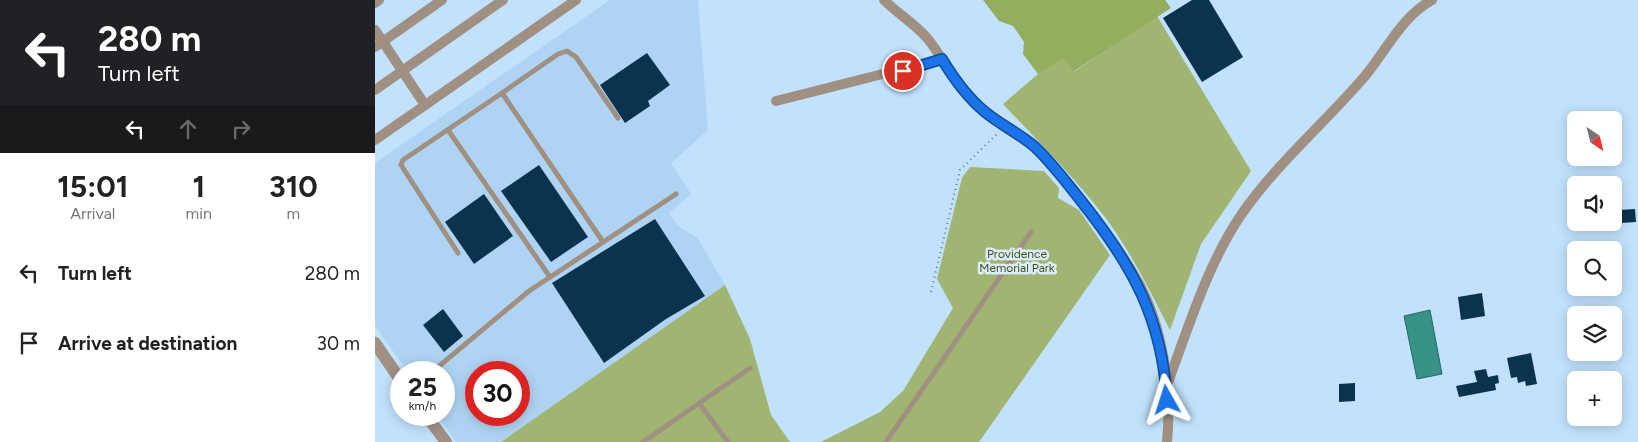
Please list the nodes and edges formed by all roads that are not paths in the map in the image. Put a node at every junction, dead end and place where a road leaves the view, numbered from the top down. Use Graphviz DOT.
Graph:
graph roads {
  1 [pos="379,0"];
  2 [pos="443,0"];
  3 [pos="503,0"];
  4 [pos="884,0"];
  5 [pos="1432,0"];
  6 [pos="570,2"];
  7 [pos="375,3"];
  8 [pos="375,30"];
  9 [pos="379,44"];
  10 [pos="942,59"];
  11 [pos="402,71"];
  12 [pos="375,90"];
  13 [pos="502,93"];
  14 [pos="776,101"];
  15 [pos="425,105"];
  16 [pos="618,118"];
  17 [pos="448,130"];
  18 [pos="375,140"];
  19 [pos="677,194"];
  20 [pos="1031,232"];
  21 [pos="603,242"];
  22 [pos="458,253"];
  23 [pos="550,277"];
  24 [pos="375,343"];
  25 [pos="445,361"];
  26 [pos="390,364"];
  27 [pos="750,368"];
  28 [pos="1166,386"];
  29 [pos="699,403"];
  30 [pos="434,426"];
  31 [pos="446,442"];
  32 [pos="643,442"];
  33 [pos="728,442"];
  34 [pos="886,442"];
  35 [pos="1167,442"];
  1 -- 7 [label="street"];
  2 -- 9 [label="street"];
  3 -- 11 [label="street"];
  4 -- 10 [label="street"];
  5 -- 28 [label="street"];
  6 -- 15 [label="street"];
  8 -- 9 [label="street"];
  9 -- 11 [label="street"];
  10 -- 14 [label="street"];
  10 -- 28 [label="street"];
  11 -- 12 [label="street"];
  11 -- 15 [label="street"];
  13 -- 16 [label="lane"];
  13 -- 17 [label="lane"];
  13 -- 21 [label="lane"];
  15 -- 18 [label="street"];
  17 -- 22 [label="lane"];
  17 -- 23 [label="lane"];
  19 -- 21 [label="lane"];
  20 -- 34 [label="lane"];
  21 -- 23 [label="lane"];
  23 -- 25 [label="lane"];
  24 -- 26 [label="street"];
  27 -- 29 [label="lane"];
  28 -- 35 [label="street"];
  29 -- 32 [label="lane"];
  29 -- 33 [label="lane"];
  30 -- 31 [label="street"];
}
